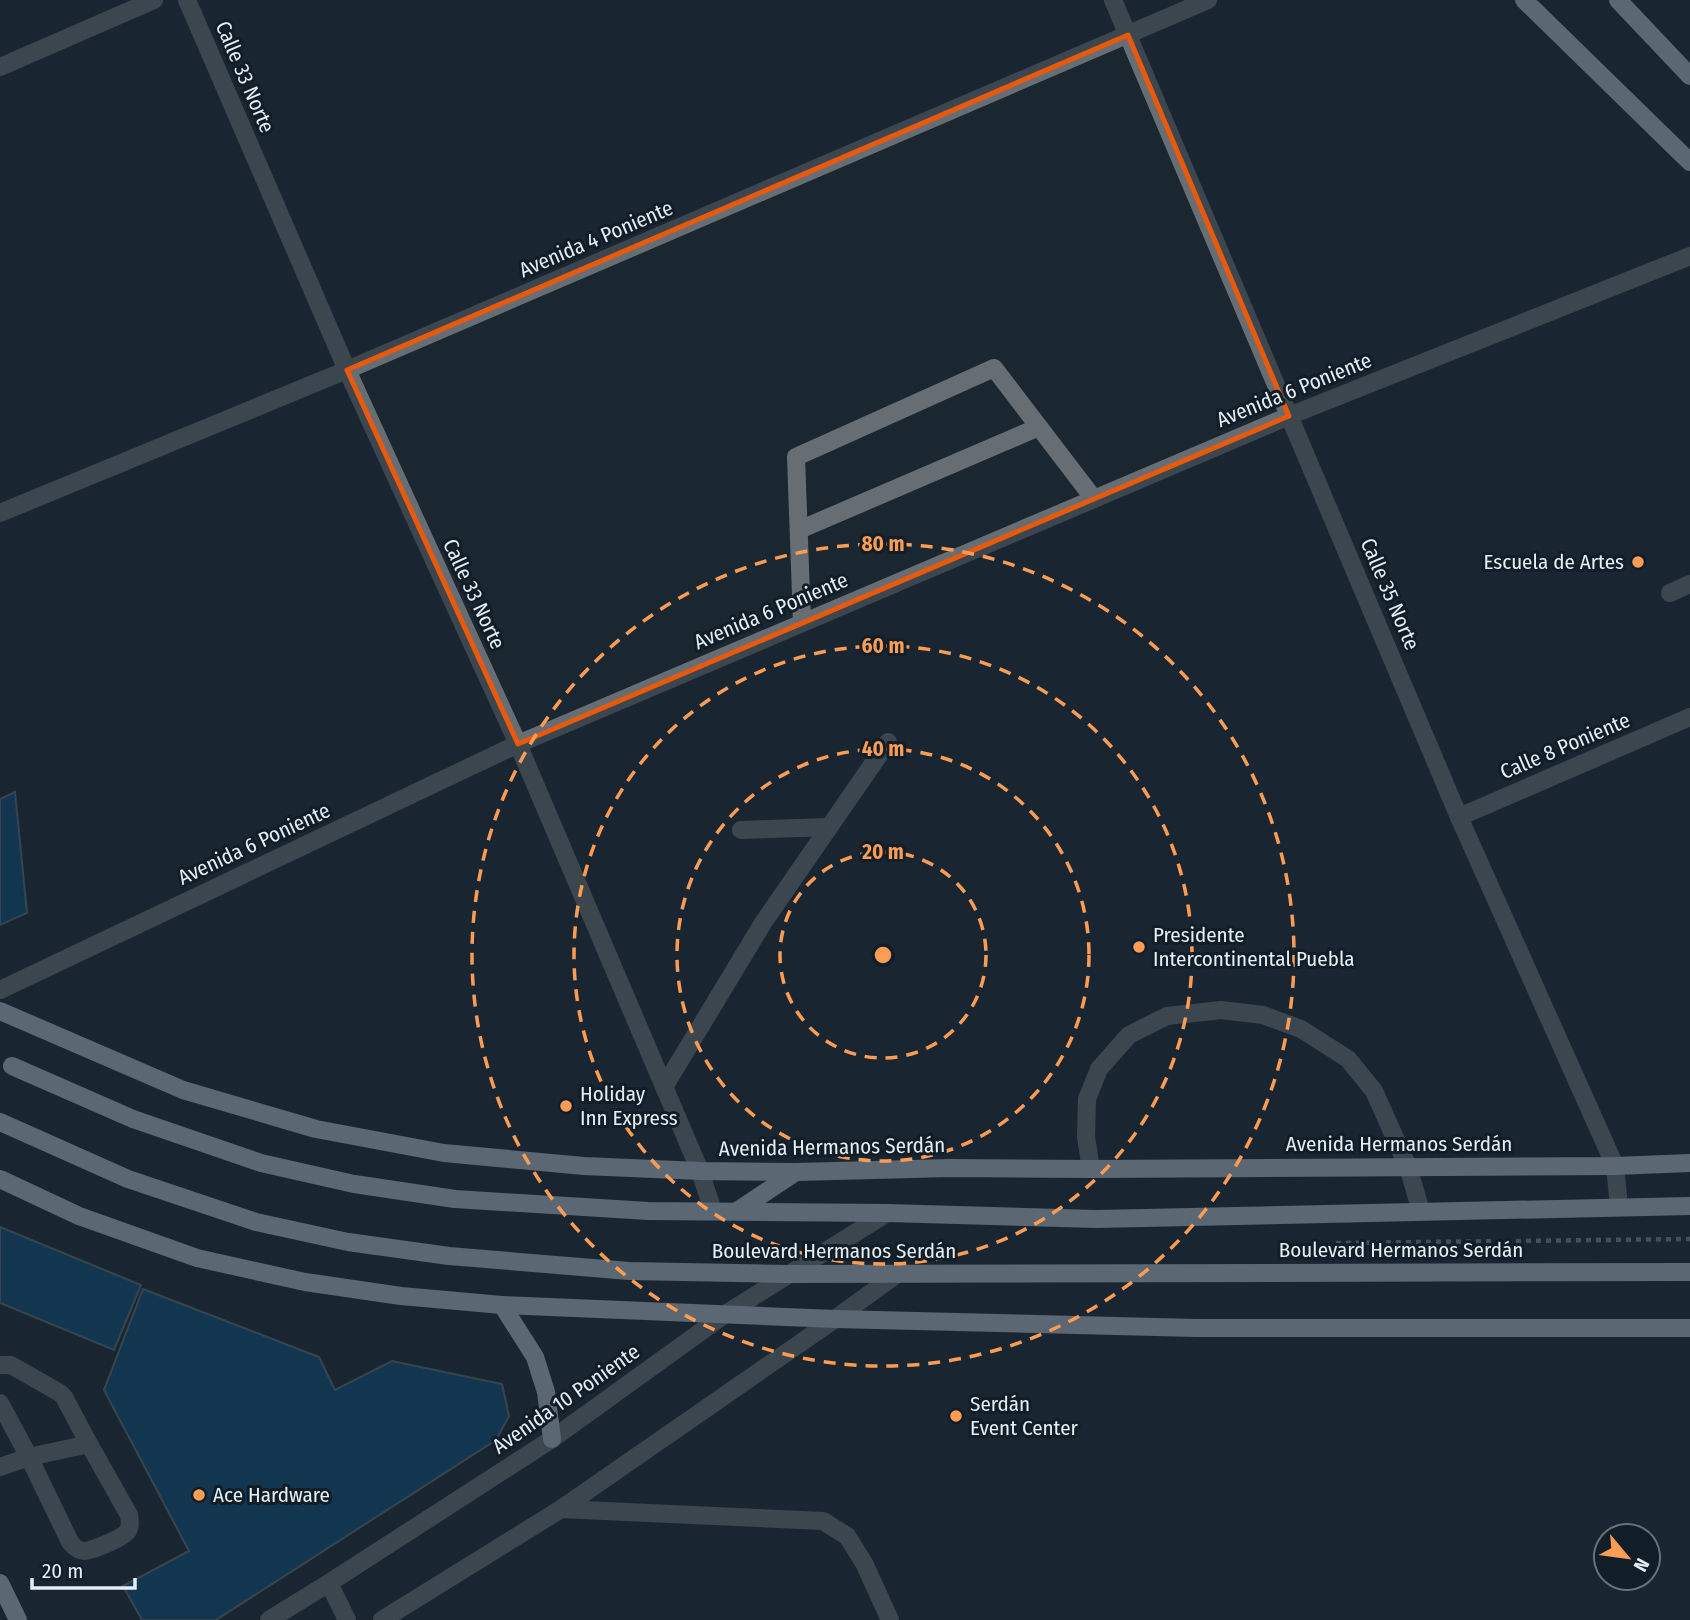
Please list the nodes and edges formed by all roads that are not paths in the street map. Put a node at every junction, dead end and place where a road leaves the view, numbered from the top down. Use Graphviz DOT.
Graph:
graph roads {
  1 [pos="154,0"];
  2 [pos="187,0"];
  3 [pos="1113,0"];
  4 [pos="1208,0"];
  5 [pos="1524,0"];
  6 [pos="1618,0"];
  7 [pos="1128,35"];
  8 [pos="0,67"];
  9 [pos="1690,76"];
  10 [pos="1690,163"];
  11 [pos="1690,256"];
  12 [pos="347,370"];
  13 [pos="1289,416"];
  14 [pos="1039,427"];
  15 [pos="1094,499"];
  16 [pos="0,513"];
  17 [pos="799,530"];
  18 [pos="1690,584"];
  19 [pos="1670,593"];
  20 [pos="802,623"];
  21 [pos="1690,717"];
  22 [pos="888,742"];
  23 [pos="518,744"];
  24 [pos="1459,817"];
  25 [pos="829,827"];
  26 [pos="741,830"];
  27 [pos="0,990"];
  28 [pos="0,1012"];
  29 [pos="12,1066"];
  30 [pos="664,1087"];
  31 [pos="0,1122"];
  32 [pos="1690,1163"];
  33 [pos="1615,1166"];
  34 [pos="1408,1167"];
  35 [pos="1091,1170"];
  36 [pos="699,1171"];
  37 [pos="796,1172"];
  38 [pos="0,1179"];
  39 [pos="1690,1206"];
  40 [pos="1619,1207"];
  41 [pos="713,1211"];
  42 [pos="737,1211"];
  43 [pos="1421,1211"];
  44 [pos="887,1213"];
  45 [pos="1690,1272"];
  46 [pos="788,1274"];
  47 [pos="897,1275"];
  48 [pos="502,1305"];
  49 [pos="724,1315"];
  50 [pos="835,1319"];
  51 [pos="1690,1328"];
  52 [pos="0,1365"];
  53 [pos="0,1403"];
  54 [pos="552,1439"];
  55 [pos="89,1444"];
  56 [pos="29,1457"];
  57 [pos="0,1467"];
  58 [pos="561,1509"];
  59 [pos="0,1583"];
  60 [pos="329,1583"];
  61 [pos="18,1620"];
  62 [pos="269,1620"];
  63 [pos="348,1620"];
  64 [pos="382,1620"];
  65 [pos="890,1620"];
  1 -- 8 [label="street"];
  2 -- 12 [label="street, Calle 33 Norte"];
  3 -- 7 [label="street, Calle 35 Norte"];
  4 -- 7 [label="street, Avenida 4 Poniente"];
  5 -- 10 [label="main road"];
  6 -- 9 [label="main road"];
  7 -- 12 [label="street, Avenida 4 Poniente"];
  7 -- 13 [label="street, Calle 35 Norte"];
  11 -- 13 [label="street, Avenida 6 Poniente"];
  12 -- 16 [label="street, Avenida 4 Poniente"];
  12 -- 23 [label="street, Calle 33 Norte"];
  13 -- 15 [label="street, Avenida 6 Poniente"];
  13 -- 24 [label="street, Calle 35 Norte"];
  14 -- 15 [label="street"];
  14 -- 17 [label="street"];
  14 -- 17 [label="street"];
  15 -- 20 [label="street, Avenida 6 Poniente"];
  17 -- 20 [label="street"];
  18 -- 19 [label="street"];
  20 -- 23 [label="street, Avenida 6 Poniente"];
  21 -- 24 [label="street, Calle 8 Poniente"];
  22 -- 25 [label="street"];
  23 -- 27 [label="street, Avenida 6 Poniente"];
  23 -- 30 [label="street, Calle 33 Norte"];
  24 -- 33 [label="street, Calle 35 Norte"];
  25 -- 26 [label="street"];
  25 -- 30 [label="street"];
  28 -- 36 [label="main road, Avenida Hermanos Serdán"];
  29 -- 41 [label="main road, Boulevard Hermanos Serdán"];
  30 -- 36 [label="street, Calle 33 Norte"];
  31 -- 46 [label="main road, Boulevard Hermanos Serdán"];
  32 -- 33 [label="main road, Avenida Hermanos Serdán"];
  33 -- 34 [label="main road, Avenida Hermanos Serdán"];
  33 -- 40 [label="street, Calle 35 Norte"];
  34 -- 35 [label="main road, Avenida Hermanos Serdán"];
  34 -- 35 [label="street"];
  34 -- 43 [label="street"];
  35 -- 37 [label="main road, Avenida Hermanos Serdán"];
  36 -- 37 [label="main road, Avenida Hermanos Serdán"];
  36 -- 41 [label="street, Calle 33 Norte"];
  37 -- 42 [label="main road"];
  38 -- 48 [label="main road"];
  39 -- 40 [label="main road, Boulevard Hermanos Serdán"];
  40 -- 43 [label="main road, Boulevard Hermanos Serdán"];
  41 -- 42 [label="main road, Boulevard Hermanos Serdán"];
  42 -- 44 [label="main road, Boulevard Hermanos Serdán"];
  43 -- 44 [label="main road, Boulevard Hermanos Serdán"];
  44 -- 46 [label="street, Avenida 10 Poniente"];
  45 -- 47 [label="main road, Boulevard Hermanos Serdán"];
  46 -- 47 [label="main road, Boulevard Hermanos Serdán"];
  46 -- 49 [label="street, Avenida 10 Poniente"];
  47 -- 50 [label="street"];
  48 -- 49 [label="main road"];
  48 -- 54 [label="main road"];
  49 -- 50 [label="main road"];
  49 -- 54 [label="street, Avenida 10 Poniente"];
  50 -- 51 [label="main road"];
  50 -- 58 [label="street"];
  52 -- 55 [label="street"];
  53 -- 56 [label="street"];
  54 -- 60 [label="street, Avenida 10 Poniente"];
  55 -- 56 [label="street"];
  55 -- 56 [label="street"];
  56 -- 57 [label="street"];
  58 -- 64 [label="street"];
  58 -- 65 [label="street"];
  59 -- 61 [label="main road"];
  60 -- 62 [label="street, Avenida 10 Poniente"];
  60 -- 63 [label="street"];
}
